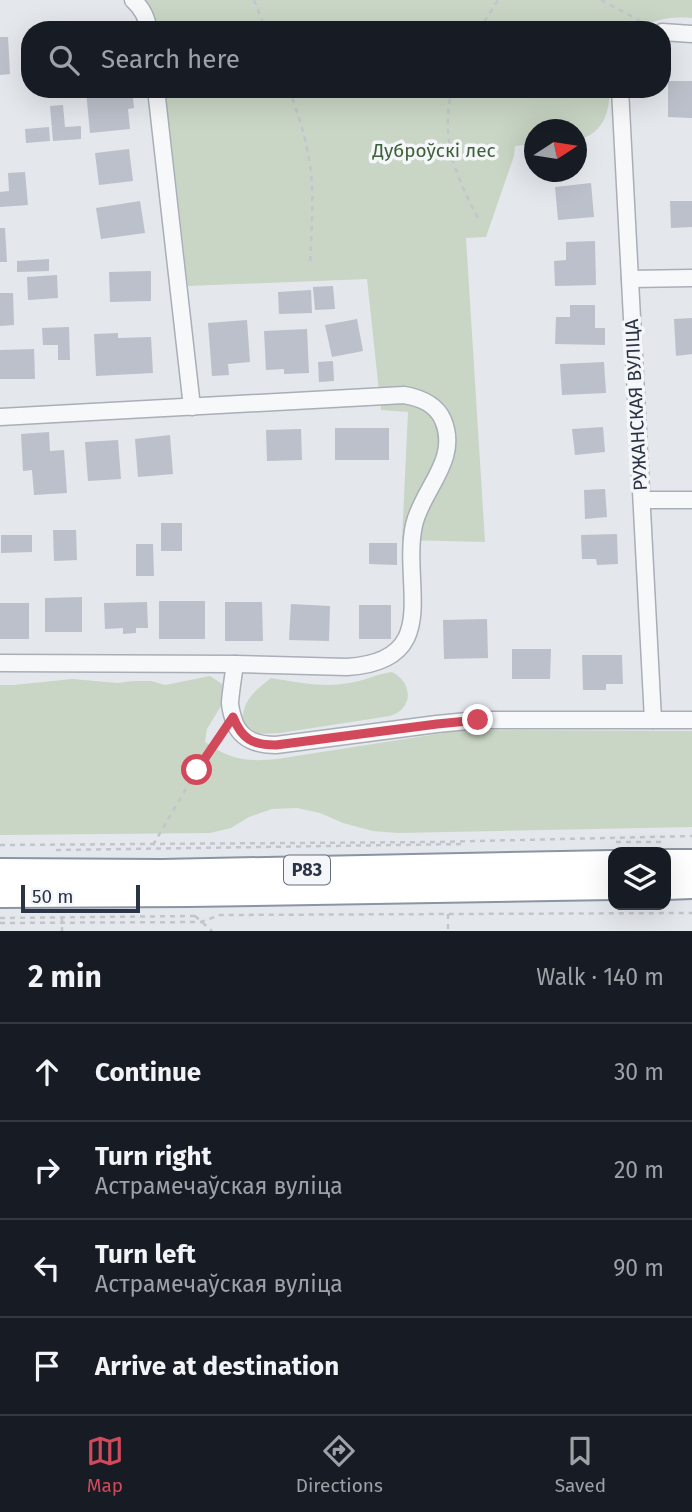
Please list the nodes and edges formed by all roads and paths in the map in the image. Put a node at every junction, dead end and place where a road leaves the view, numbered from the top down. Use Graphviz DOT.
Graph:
graph roads {
  1 [pos="134,0"];
  2 [pos="254,0"];
  3 [pos="498,0"];
  4 [pos="601,0"];
  5 [pos="147,21"];
  6 [pos="262,21"];
  7 [pos="485,21"];
  8 [pos="640,21"];
  9 [pos="671,33"];
  10 [pos="692,34"];
  11 [pos="157,98"];
  12 [pos="292,98"];
  13 [pos="450,98"];
  14 [pos="620,98"];
  15 [pos="478,218"];
  16 [pos="310,266"];
  17 [pos="692,278"];
  18 [pos="630,279"];
  19 [pos="192,407"];
  20 [pos="0,417"];
  21 [pos="642,500"];
  22 [pos="692,500"];
  23 [pos="0,663"];
  24 [pos="235,664"];
  25 [pos="233,717"];
  26 [pos="653,720"];
  27 [pos="692,720"];
  28 [pos="692,836"];
  29 [pos="0,845"];
  30 [pos="153,846"];
  31 [pos="55,850"];
  32 [pos="608,851"];
  33 [pos="671,854"];
  34 [pos="692,863"];
  35 [pos="608,864"];
  36 [pos="0,872"];
  37 [pos="692,885"];
  38 [pos="671,886"];
  39 [pos="608,887"];
  40 [pos="0,894"];
  41 [pos="447,907"];
  42 [pos="692,913"];
  43 [pos="448,915"];
  44 [pos="195,916"];
  45 [pos="62,917"];
  46 [pos="62,922"];
  47 [pos="201,922"];
  48 [pos="0,923"];
  49 [pos="62,931"];
  50 [pos="212,931"];
  51 [pos="448,931"];
  1 -- 5 [label="street"];
  2 -- 6 [label="path"];
  3 -- 7 [label="path"];
  4 -- 8 [label="path"];
  9 -- 10 [label="street"];
  11 -- 19 [label="street"];
  12 -- 16 [label="path"];
  13 -- 15 [label="path"];
  14 -- 18 [label="street, РУЖАНСКАЯ ВУЛІЦА"];
  17 -- 18 [label="street"];
  18 -- 21 [label="street, РУЖАНСКАЯ ВУЛІЦА"];
  19 -- 20 [label="street"];
  19 -- 24 [label="street"];
  21 -- 22 [label="street"];
  21 -- 26 [label="street, РУЖАНСКАЯ ВУЛІЦА"];
  23 -- 24 [label="street"];
  24 -- 25 [label="street"];
  25 -- 26 [label="street"];
  25 -- 30 [label="path"];
  26 -- 27 [label="street"];
  28 -- 30 [label="path"];
  29 -- 30 [label="path"];
  30 -- 31 [label="path"];
  30 -- 32 [label="path"];
  33 -- 34 [label="highway"];
  35 -- 36 [label="highway, Р83"];
  37 -- 38 [label="highway"];
  39 -- 40 [label="highway, Р83"];
  41 -- 43 [label="path"];
  42 -- 43 [label="path"];
  43 -- 47 [label="path"];
  43 -- 51 [label="path"];
  44 -- 47 [label="path"];
  45 -- 46 [label="path"];
  46 -- 47 [label="path"];
  46 -- 48 [label="path"];
  46 -- 49 [label="path"];
  47 -- 50 [label="path"];
}
